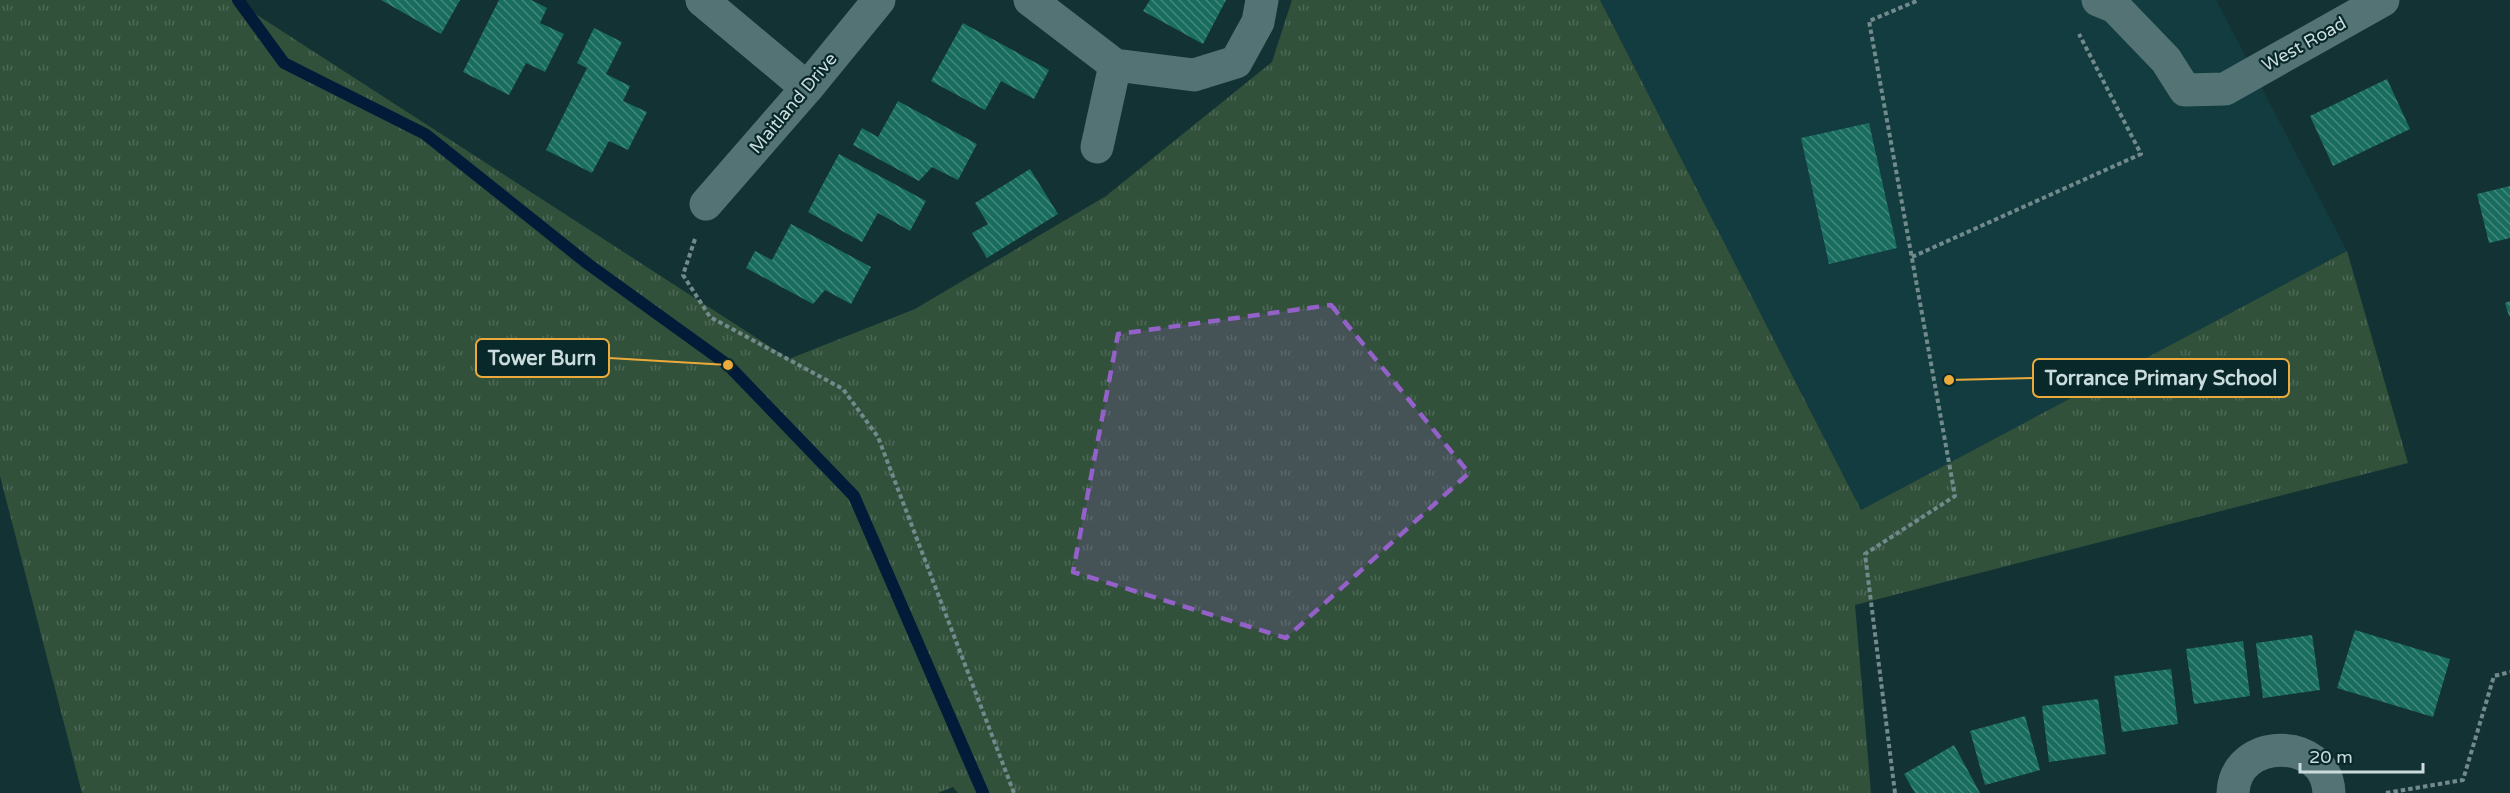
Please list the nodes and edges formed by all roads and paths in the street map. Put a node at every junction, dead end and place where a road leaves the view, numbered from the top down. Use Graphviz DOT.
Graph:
graph roads {
  1 [pos="702,0"];
  2 [pos="879,0"];
  3 [pos="1030,0"];
  4 [pos="1262,0"];
  5 [pos="1919,0"];
  6 [pos="2098,0"];
  7 [pos="2384,0"];
  8 [pos="2078,31"];
  9 [pos="1115,65"];
  10 [pos="807,88"];
  11 [pos="1097,147"];
  12 [pos="706,204"];
  13 [pos="1912,256"];
  14 [pos="2510,672"];
  15 [pos="1014,793"];
  16 [pos="1895,793"];
  17 [pos="2234,793"];
  18 [pos="2329,793"];
  19 [pos="2386,793"];
  1 -- 10 [label="street"];
  2 -- 10 [label="street, Maitland Drive"];
  3 -- 9 [label="street"];
  4 -- 9 [label="street"];
  5 -- 13 [label="path"];
  6 -- 7 [label="street, West Road"];
  8 -- 13 [label="path"];
  9 -- 11 [label="street"];
  10 -- 12 [label="street, Maitland Drive"];
  12 -- 15 [label="path"];
  13 -- 16 [label="path"];
  14 -- 19 [label="path"];
  17 -- 18 [label="street"];
}
